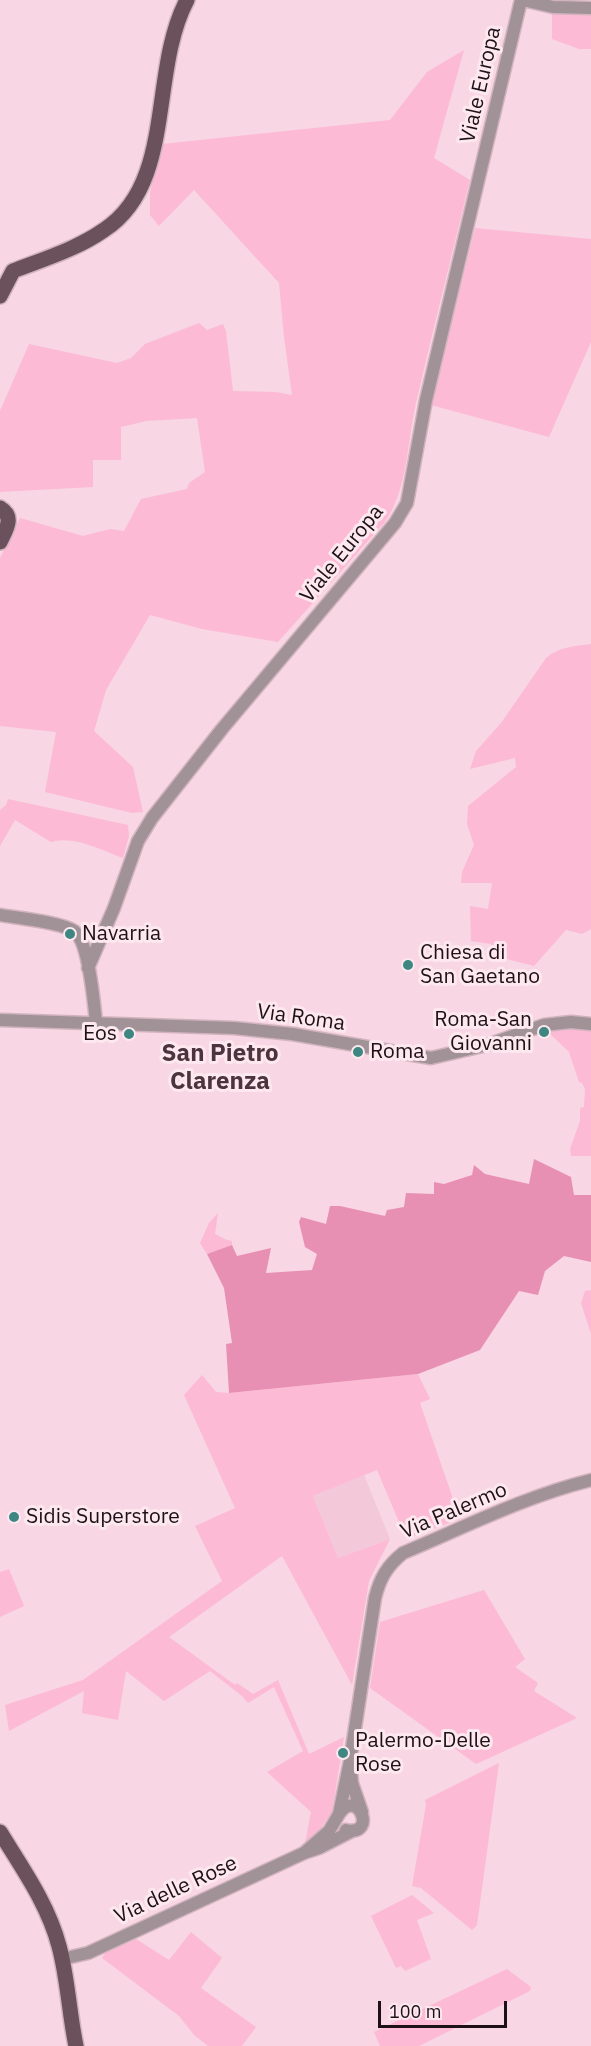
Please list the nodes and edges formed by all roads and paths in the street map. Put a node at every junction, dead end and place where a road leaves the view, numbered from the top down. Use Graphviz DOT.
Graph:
graph roads {
  1 [pos="187,0"];
  2 [pos="522,0"];
  3 [pos="591,8"];
  4 [pos="0,296"];
  5 [pos="0,508"];
  6 [pos="0,542"];
  7 [pos="0,915"];
  8 [pos="75,932"];
  9 [pos="100,941"];
  10 [pos="88,968"];
  11 [pos="0,1020"];
  12 [pos="96,1022"];
  13 [pos="591,1024"];
  14 [pos="591,1480"];
  15 [pos="350,1761"];
  16 [pos="363,1814"];
  17 [pos="339,1815"];
  18 [pos="352,1831"];
  19 [pos="0,1832"];
  20 [pos="304,1853"];
  21 [pos="62,1959"];
  22 [pos="76,2046"];
  1 -- 4 [label="main road"];
  2 -- 3 [label="street"];
  2 -- 9 [label="street, Viale Europa"];
  5 -- 6 [label="main road"];
  7 -- 8 [label="street"];
  8 -- 9 [label="street"];
  8 -- 10 [label="street"];
  9 -- 10 [label="street, Viale Europa"];
  10 -- 12 [label="street"];
  11 -- 12 [label="street, Via Roma"];
  12 -- 13 [label="street, Via Roma"];
  14 -- 15 [label="street, Via Palermo"];
  15 -- 16 [label="street"];
  15 -- 17 [label="street"];
  16 -- 17 [label="street"];
  16 -- 18 [label="street"];
  17 -- 18 [label="street"];
  17 -- 20 [label="street"];
  18 -- 20 [label="street"];
  19 -- 21 [label="main road"];
  20 -- 21 [label="street, Via delle Rose"];
  21 -- 22 [label="main road"];
}
